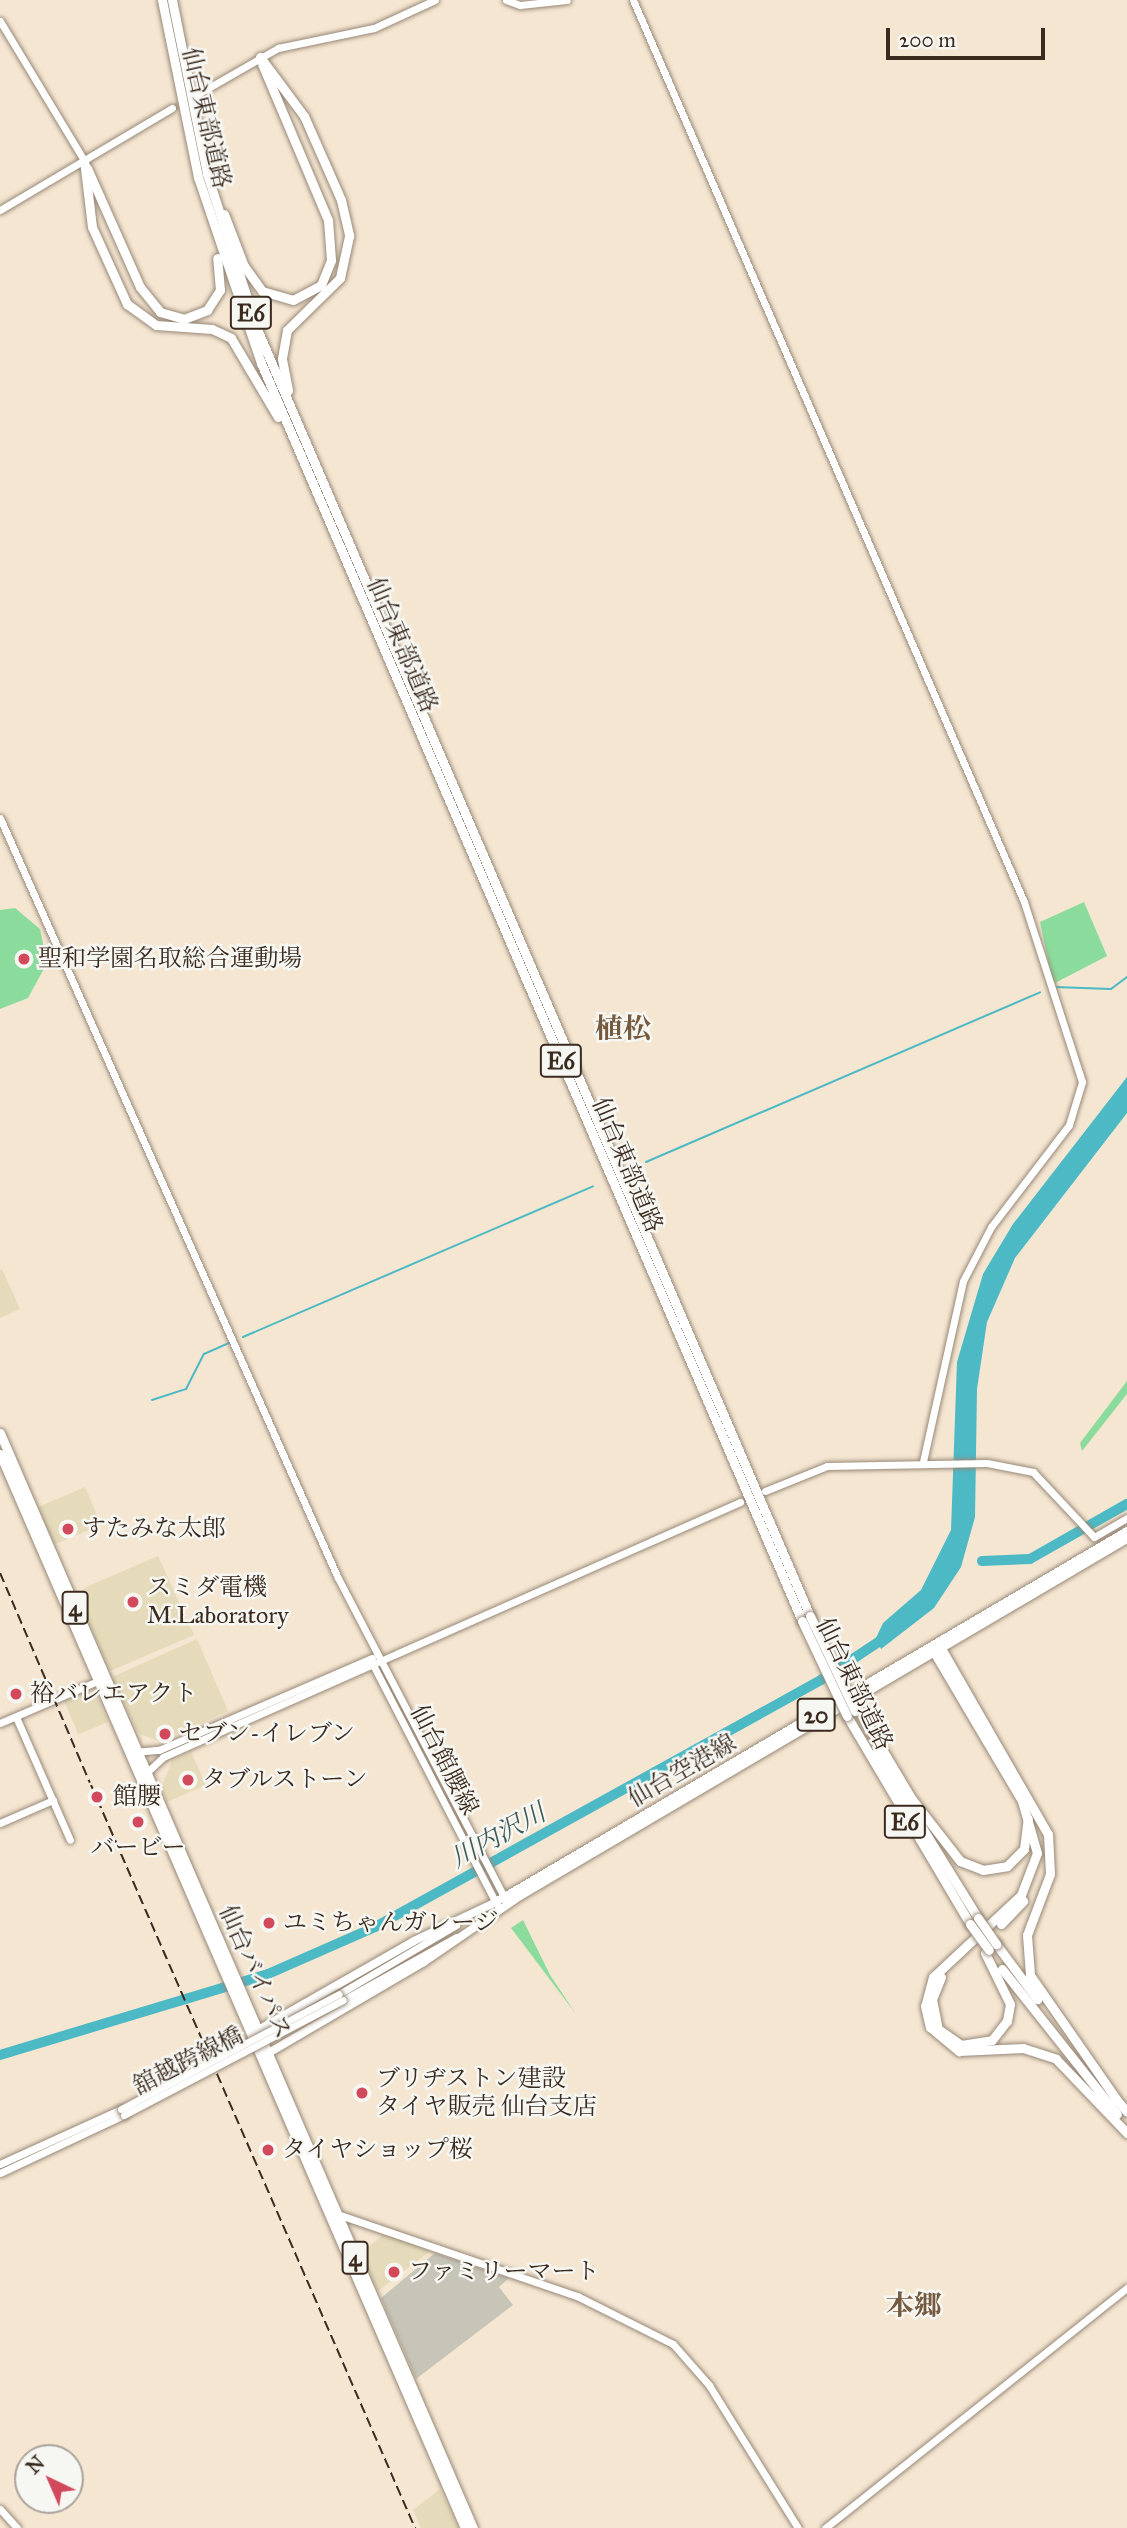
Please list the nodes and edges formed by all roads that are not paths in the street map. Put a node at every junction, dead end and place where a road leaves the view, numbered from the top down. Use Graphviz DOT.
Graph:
graph roads {
  1 [pos="162,0"];
  2 [pos="172,0"];
  3 [pos="435,0"];
  4 [pos="506,0"];
  5 [pos="567,0"];
  6 [pos="633,0"];
  7 [pos="0,21"];
  8 [pos="261,57"];
  9 [pos="196,95"];
  10 [pos="172,108"];
  11 [pos="194,123"];
  12 [pos="187,135"];
  13 [pos="84,160"];
  14 [pos="0,210"];
  15 [pos="323,498"];
  16 [pos="0,818"];
  17 [pos="0,1433"];
  18 [pos="0,1454"];
  19 [pos="923,1461"];
  20 [pos="765,1491"];
  21 [pos="740,1502"];
  22 [pos="1127,1518"];
  23 [pos="1127,1531"];
  24 [pos="1127,1539"];
  25 [pos="806,1619"];
  26 [pos="371,1645"];
  27 [pos="937,1648"];
  28 [pos="383,1657"];
  29 [pos="372,1662"];
  30 [pos="102,1679"];
  31 [pos="853,1712"];
  32 [pos="16,1717"];
  33 [pos="0,1723"];
  34 [pos="133,1753"];
  35 [pos="143,1775"];
  36 [pos="53,1800"];
  37 [pos="1027,1812"];
  38 [pos="1041,1820"];
  39 [pos="0,1824"];
  40 [pos="70,1840"];
  41 [pos="502,1903"];
  42 [pos="478,1911"];
  43 [pos="484,1922"];
  44 [pos="971,1923"];
  45 [pos="990,1949"];
  46 [pos="341,1997"];
  47 [pos="255,2032"];
  48 [pos="265,2055"];
  49 [pos="1117,2100"];
  50 [pos="122,2112"];
  51 [pos="1127,2112"];
  52 [pos="1127,2127"];
  53 [pos="1127,2133"];
  54 [pos="0,2164"];
  55 [pos="0,2173"];
  56 [pos="337,2214"];
  57 [pos="1127,2288"];
  58 [pos="0,2509"];
  59 [pos="16,2528"];
  60 [pos="465,2528"];
  61 [pos="473,2528"];
  62 [pos="798,2528"];
  63 [pos="825,2528"];
  1 -- 12 [label="highway, 仙台東部道路 / E6"];
  2 -- 11 [label="highway, 仙台東部道路 / E6"];
  3 -- 8 [label="street"];
  4 -- 5 [label="street"];
  6 -- 19 [label="street"];
  7 -- 13 [label="street"];
  8 -- 9 [label="street"];
  8 -- 11 [label="highway"];
  8 -- 15 [label="highway"];
  10 -- 13 [label="street"];
  11 -- 15 [label="highway, 仙台東部道路 / E6"];
  12 -- 13 [label="highway"];
  12 -- 15 [label="highway, 仙台東部道路 / E6"];
  13 -- 14 [label="street"];
  13 -- 15 [label="highway"];
  15 -- 25 [label="highway, 仙台東部道路 / E6"];
  16 -- 26 [label="street"];
  17 -- 30 [label="highway, 仙台バイパス / 4"];
  18 -- 30 [label="highway, 仙台バイパス / 4"];
  19 -- 20 [label="street"];
  19 -- 22 [label="street"];
  21 -- 28 [label="street"];
  23 -- 27 [label="main road, 仙台空港線 / 20"];
  24 -- 27 [label="main road, 仙台空港線 / 20"];
  25 -- 31 [label="highway, 仙台東部道路 / E6, bridge"];
  25 -- 31 [label="highway, 仙台東部道路 / E6, bridge"];
  26 -- 28 [label="street, 仙台館腰線"];
  26 -- 29 [label="street"];
  27 -- 37 [label="highway"];
  27 -- 38 [label="highway"];
  27 -- 41 [label="main road, 仙台空港線 / 20"];
  28 -- 29 [label="street"];
  28 -- 41 [label="street, 仙台館腰線"];
  29 -- 34 [label="street"];
  29 -- 35 [label="street"];
  29 -- 41 [label="street, 仙台館腰線"];
  30 -- 32 [label="street"];
  30 -- 34 [label="highway, 仙台バイパス / 4"];
  31 -- 37 [label="highway"];
  31 -- 44 [label="highway, 仙台東部道路 / E6"];
  31 -- 44 [label="highway, 仙台東部道路 / E6"];
  32 -- 33 [label="street"];
  32 -- 36 [label="street"];
  34 -- 35 [label="highway, 仙台バイパス / 4"];
  35 -- 47 [label="highway, 仙台バイパス / 4"];
  36 -- 39 [label="street"];
  36 -- 40 [label="street"];
  37 -- 53 [label="highway"];
  38 -- 45 [label="highway"];
  38 -- 49 [label="highway"];
  41 -- 42 [label="main road, 仙台空港線 / 20"];
  41 -- 43 [label="main road, 仙台空港線 / 20"];
  42 -- 46 [label="street"];
  42 -- 47 [label="main road, 仙台空港線 / 20"];
  43 -- 46 [label="street"];
  43 -- 48 [label="main road, 仙台空港線 / 20"];
  44 -- 45 [label="highway, 仙台東部道路 / E6, bridge"];
  44 -- 45 [label="highway, bridge"];
  45 -- 49 [label="highway, 仙台東部道路 / E6"];
  45 -- 52 [label="highway, 仙台東部道路 / E6"];
  46 -- 50 [label="street, 舘越跨線橋, bridge"];
  47 -- 48 [label="highway, 仙台バイパス / 4"];
  48 -- 56 [label="highway, 仙台バイパス / 4"];
  48 -- 60 [label="highway, 仙台バイパス / 4"];
  49 -- 51 [label="highway, 仙台東部道路 / E6"];
  50 -- 54 [label="street"];
  50 -- 55 [label="street"];
  56 -- 61 [label="highway, 仙台バイパス / 4"];
  56 -- 62 [label="street"];
  57 -- 63 [label="street"];
  58 -- 59 [label="street"];
}
